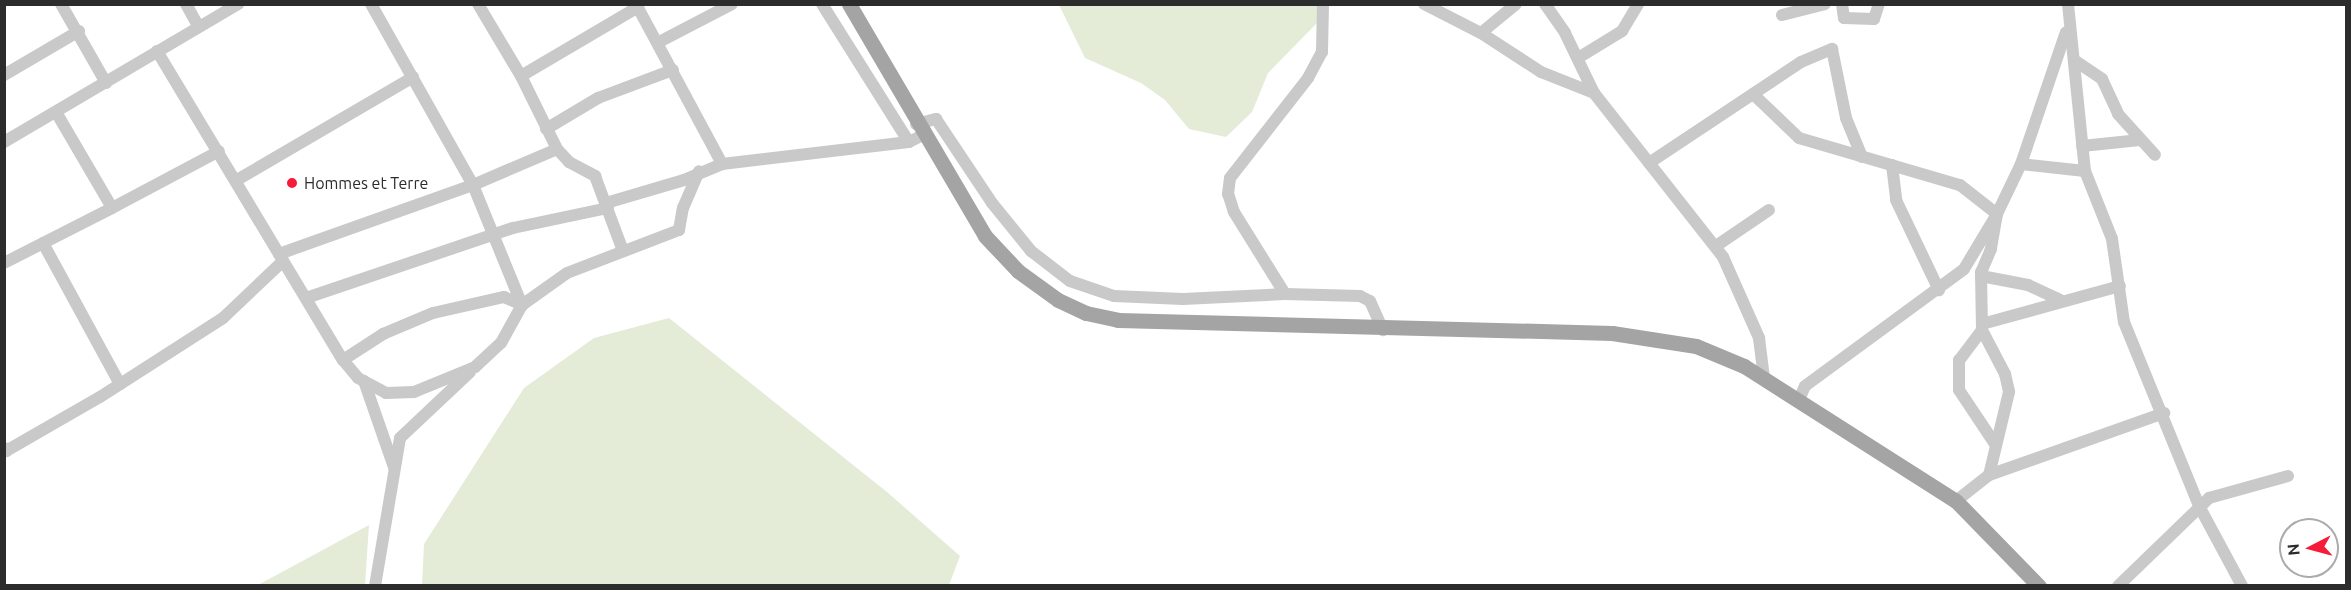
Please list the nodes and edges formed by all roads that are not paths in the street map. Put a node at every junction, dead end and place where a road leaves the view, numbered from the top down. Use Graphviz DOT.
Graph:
graph roads {
  1 [pos="186,4"];
  2 [pos="238,4"];
  3 [pos="371,4"];
  4 [pos="478,4"];
  5 [pos="732,4"];
  6 [pos="822,4"];
  7 [pos="849,4"];
  8 [pos="1323,4"];
  9 [pos="1424,4"];
  10 [pos="1516,4"];
  11 [pos="1545,4"];
  12 [pos="1638,4"];
  13 [pos="1824,4"];
  14 [pos="1842,4"];
  15 [pos="1879,4"];
  16 [pos="2068,4"];
  17 [pos="65,6"];
  18 [pos="637,6"];
  19 [pos="1782,15"];
  20 [pos="199,27"];
  21 [pos="79,31"];
  22 [pos="1481,33"];
  23 [pos="659,42"];
  24 [pos="157,51"];
  25 [pos="1578,58"];
  26 [pos="2074,60"];
  27 [pos="673,70"];
  28 [pos="4,75"];
  29 [pos="521,76"];
  30 [pos="413,77"];
  31 [pos="106,83"];
  32 [pos="1594,93"];
  33 [pos="1753,94"];
  34 [pos="56,112"];
  35 [pos="546,129"];
  36 [pos="916,134"];
  37 [pos="2140,140"];
  38 [pos="4,142"];
  39 [pos="2082,146"];
  40 [pos="557,149"];
  41 [pos="219,151"];
  42 [pos="2155,155"];
  43 [pos="1862,157"];
  44 [pos="722,164"];
  45 [pos="1649,164"];
  46 [pos="2021,164"];
  47 [pos="1892,165"];
  48 [pos="699,171"];
  49 [pos="2085,171"];
  50 [pos="237,180"];
  51 [pos="473,185"];
  52 [pos="607,206"];
  53 [pos="112,208"];
  54 [pos="1768,210"];
  55 [pos="1997,214"];
  56 [pos="495,234"];
  57 [pos="43,243"];
  58 [pos="1716,246"];
  59 [pos="623,251"];
  60 [pos="281,257"];
  61 [pos="4,263"];
  62 [pos="1981,276"];
  63 [pos="2120,286"];
  64 [pos="1939,290"];
  65 [pos="1285,294"];
  66 [pos="306,298"];
  67 [pos="2060,300"];
  68 [pos="522,305"];
  69 [pos="1982,327"];
  70 [pos="1383,330"];
  71 [pos="343,360"];
  72 [pos="475,367"];
  73 [pos="1764,378"];
  74 [pos="364,381"];
  75 [pos="120,384"];
  76 [pos="1799,400"];
  77 [pos="2164,413"];
  78 [pos="1995,444"];
  79 [pos="5,451"];
  80 [pos="395,468"];
  81 [pos="1989,474"];
  82 [pos="2288,476"];
  83 [pos="1956,501"];
  84 [pos="2199,506"];
  85 [pos="374,582"];
  86 [pos="2039,585"];
  87 [pos="2118,585"];
  88 [pos="2242,585"];
  1 -- 20 [label="street"];
  2 -- 20 [label="street"];
  3 -- 30 [label="street"];
  4 -- 29 [label="street"];
  5 -- 23 [label="street"];
  6 -- 36 [label="street"];
  7 -- 36 [label="main road"];
  8 -- 65 [label="street"];
  9 -- 22 [label="street"];
  10 -- 22 [label="street"];
  11 -- 25 [label="street"];
  12 -- 25 [label="street"];
  13 -- 19 [label="street"];
  14 -- 15 [label="street"];
  16 -- 26 [label="street"];
  16 -- 46 [label="street"];
  17 -- 21 [label="street"];
  18 -- 23 [label="street"];
  18 -- 29 [label="street"];
  20 -- 24 [label="street"];
  21 -- 28 [label="street"];
  21 -- 31 [label="street"];
  22 -- 32 [label="street"];
  23 -- 27 [label="street"];
  24 -- 31 [label="street"];
  24 -- 41 [label="street"];
  25 -- 32 [label="street"];
  26 -- 37 [label="street"];
  26 -- 39 [label="street"];
  27 -- 35 [label="street"];
  27 -- 44 [label="street"];
  29 -- 35 [label="street"];
  30 -- 50 [label="street"];
  30 -- 51 [label="street"];
  31 -- 34 [label="street"];
  32 -- 45 [label="street"];
  33 -- 43 [label="street"];
  33 -- 43 [label="street"];
  33 -- 45 [label="street"];
  34 -- 38 [label="street"];
  34 -- 53 [label="street"];
  35 -- 40 [label="street"];
  36 -- 44 [label="street"];
  36 -- 65 [label="street"];
  36 -- 70 [label="main road"];
  37 -- 39 [label="street"];
  37 -- 42 [label="street"];
  39 -- 49 [label="street"];
  40 -- 51 [label="street"];
  40 -- 52 [label="street"];
  41 -- 50 [label="street"];
  41 -- 53 [label="street"];
  43 -- 47 [label="street"];
  44 -- 48 [label="street"];
  45 -- 58 [label="street"];
  46 -- 49 [label="street"];
  46 -- 55 [label="street"];
  47 -- 55 [label="street"];
  47 -- 64 [label="street"];
  48 -- 52 [label="street"];
  48 -- 59 [label="street"];
  49 -- 63 [label="street"];
  50 -- 60 [label="street"];
  51 -- 56 [label="street"];
  51 -- 60 [label="street"];
  52 -- 56 [label="street"];
  52 -- 59 [label="street"];
  53 -- 57 [label="street"];
  54 -- 58 [label="street"];
  55 -- 62 [label="street"];
  55 -- 64 [label="street"];
  56 -- 66 [label="street"];
  56 -- 68 [label="street"];
  57 -- 61 [label="street"];
  57 -- 75 [label="street"];
  58 -- 73 [label="street"];
  59 -- 68 [label="street"];
  60 -- 66 [label="street"];
  60 -- 75 [label="street"];
  62 -- 67 [label="street"];
  62 -- 69 [label="street"];
  63 -- 67 [label="street"];
  63 -- 77 [label="street"];
  64 -- 76 [label="street"];
  65 -- 70 [label="street"];
  66 -- 71 [label="street"];
  67 -- 69 [label="street"];
  68 -- 71 [label="street"];
  68 -- 72 [label="street"];
  69 -- 78 [label="street"];
  69 -- 78 [label="street"];
  70 -- 73 [label="main road"];
  71 -- 74 [label="street"];
  72 -- 74 [label="street"];
  72 -- 80 [label="street"];
  73 -- 76 [label="main road"];
  74 -- 80 [label="street"];
  75 -- 79 [label="street"];
  76 -- 83 [label="main road"];
  77 -- 81 [label="street"];
  77 -- 84 [label="street"];
  78 -- 81 [label="street"];
  80 -- 85 [label="street"];
  81 -- 83 [label="street"];
  82 -- 84 [label="street"];
  83 -- 86 [label="main road"];
  84 -- 87 [label="street"];
  84 -- 88 [label="street"];
}
